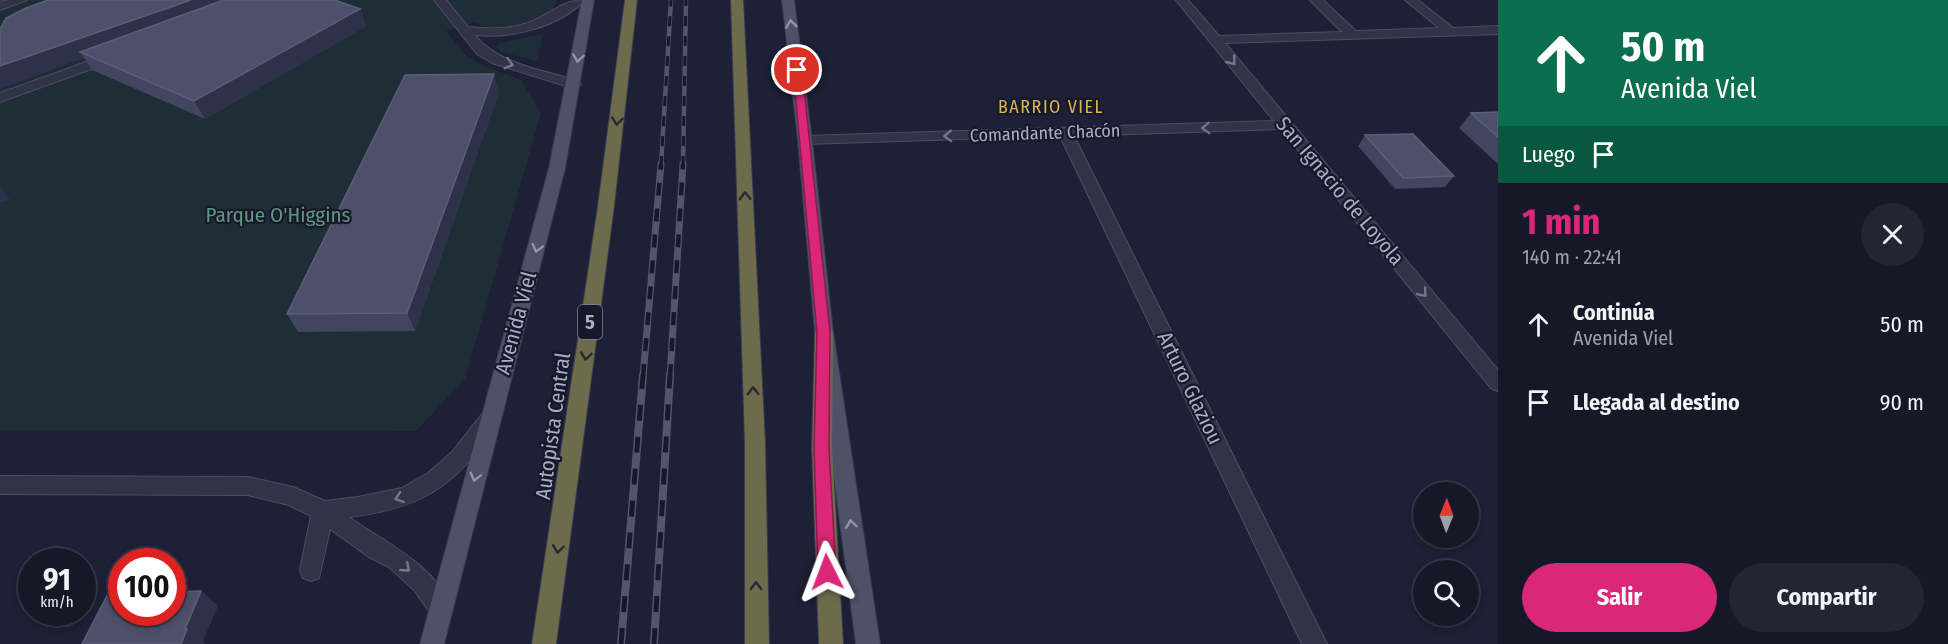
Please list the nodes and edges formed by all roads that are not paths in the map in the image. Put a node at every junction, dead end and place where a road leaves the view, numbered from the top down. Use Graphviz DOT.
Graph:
graph roads {
  1 [pos="21,0"];
  2 [pos="440,0"];
  3 [pos="579,0"];
  4 [pos="588,0"];
  5 [pos="631,0"];
  6 [pos="737,0"];
  7 [pos="788,0"];
  8 [pos="1182,0"];
  9 [pos="1316,0"];
  10 [pos="1412,0"];
  11 [pos="0,6"];
  12 [pos="464,30"];
  13 [pos="1498,30"];
  14 [pos="1451,32"];
  15 [pos="1353,35"];
  16 [pos="1215,40"];
  17 [pos="121,53"];
  18 [pos="574,84"];
  19 [pos="0,98"];
  20 [pos="1285,125"];
  21 [pos="1065,132"];
  22 [pos="806,140"];
  23 [pos="824,332"];
  24 [pos="1498,383"];
  25 [pos="489,420"];
  26 [pos="0,485"];
  27 [pos="323,511"];
  28 [pos="311,570"];
  29 [pos="441,609"];
  30 [pos="432,644"];
  31 [pos="544,644"];
  32 [pos="757,644"];
  33 [pos="831,644"];
  34 [pos="868,644"];
  35 [pos="1316,644"];
  1 -- 11 [label="street"];
  2 -- 12 [label="street"];
  3 -- 12 [label="street"];
  4 -- 18 [label="main road, Avenida Viel, one-way"];
  5 -- 31 [label="highway, Autopista Central / 5, one-way"];
  32 -- 6 [label="highway, one-way"];
  22 -- 7 [label="main road, one-way"];
  8 -- 16 [label="street, San Ignacio de Loyola"];
  9 -- 15 [label="street"];
  10 -- 14 [label="street"];
  12 -- 18 [label="street, one-way"];
  13 -- 14 [label="street"];
  14 -- 15 [label="street"];
  15 -- 16 [label="street"];
  16 -- 20 [label="street, San Ignacio de Loyola, one-way"];
  17 -- 19 [label="street"];
  18 -- 25 [label="main road, Avenida Viel, one-way"];
  20 -- 21 [label="street, Comandante Chacón, one-way"];
  20 -- 24 [label="street, San Ignacio de Loyola, one-way"];
  21 -- 22 [label="street, Comandante Chacón, one-way"];
  21 -- 35 [label="street, Arturo Glaziou"];
  22 -- 23 [label="main road"];
  23 -- 33 [label="highway"];
  34 -- 23 [label="main road, one-way"];
  25 -- 27 [label="street, one-way"];
  25 -- 29 [label="main road, Avenida Viel, one-way"];
  26 -- 27 [label="street"];
  27 -- 28 [label="street"];
  27 -- 29 [label="street, one-way"];
  29 -- 30 [label="main road, Avenida Viel"];
}
